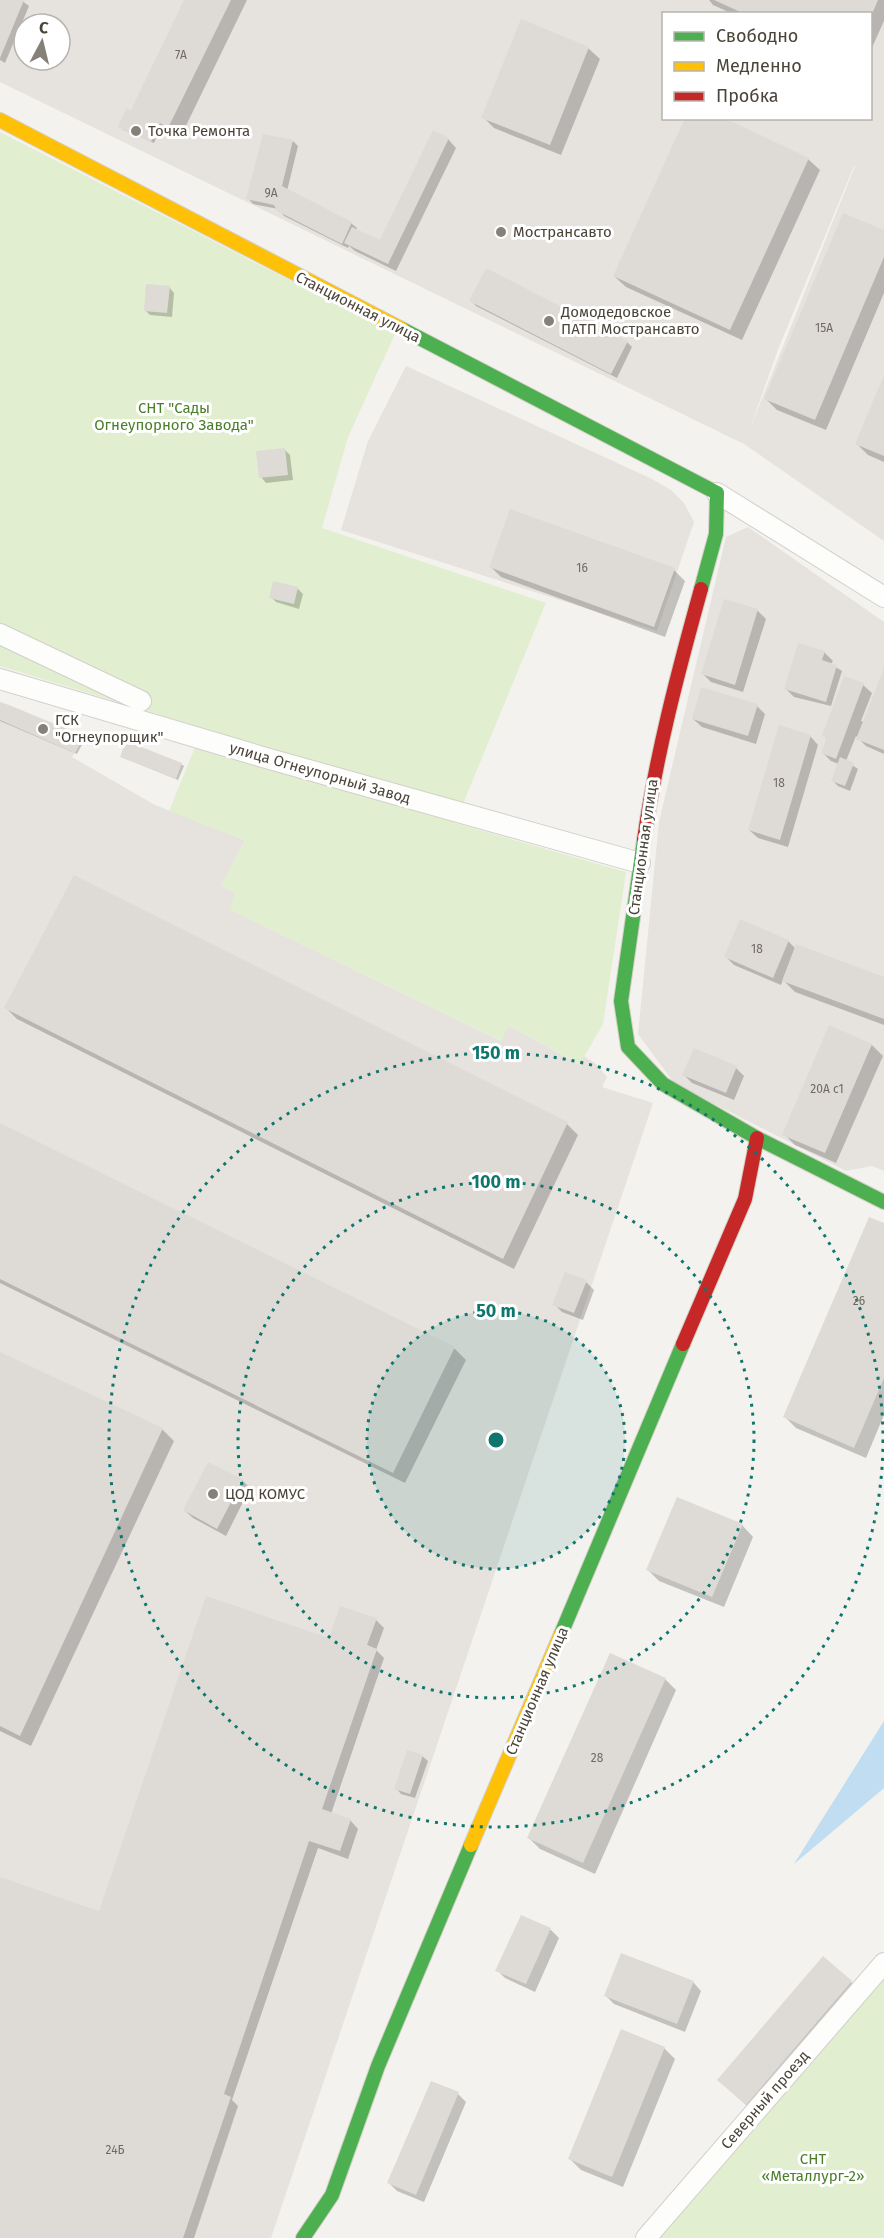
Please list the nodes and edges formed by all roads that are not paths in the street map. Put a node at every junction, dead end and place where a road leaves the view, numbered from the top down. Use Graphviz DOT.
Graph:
graph roads {
  1 [pos="0,120"];
  2 [pos="717,493"];
  3 [pos="884,597"];
  4 [pos="0,634"];
  5 [pos="0,679"];
  6 [pos="141,700"];
  7 [pos="640,863"];
  8 [pos="757,1138"];
  9 [pos="884,1202"];
  10 [pos="884,1963"];
  11 [pos="303,2238"];
  12 [pos="646,2238"];
  1 -- 2 [label="street, Станционная улица"];
  2 -- 3 [label="street, Станционная улица"];
  2 -- 7 [label="street, Станционная улица"];
  4 -- 6 [label="street"];
  5 -- 7 [label="street, улица Огнеупорный Завод"];
  7 -- 8 [label="street, Станционная улица"];
  8 -- 9 [label="street, Станционная улица"];
  8 -- 11 [label="street, Станционная улица"];
  10 -- 12 [label="street, Северный проезд"];
}
